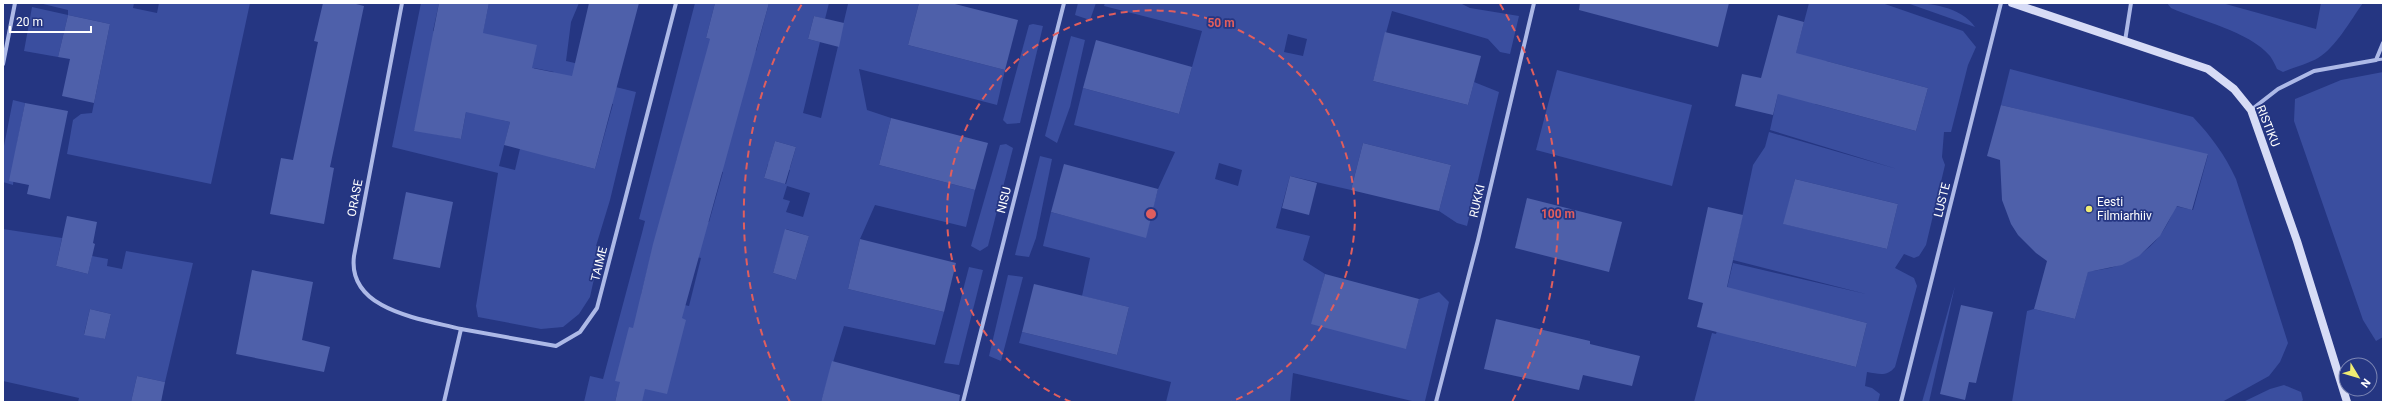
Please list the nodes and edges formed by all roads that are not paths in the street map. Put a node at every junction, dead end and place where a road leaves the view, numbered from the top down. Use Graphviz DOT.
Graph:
graph roads {
  1 [pos="15,3"];
  2 [pos="402,3"];
  3 [pos="676,3"];
  4 [pos="1064,3"];
  5 [pos="1534,3"];
  6 [pos="2001,3"];
  7 [pos="2012,3"];
  8 [pos="2131,3"];
  9 [pos="2124,41"];
  10 [pos="2383,43"];
  11 [pos="2383,59"];
  12 [pos="2376,60"];
  13 [pos="3,64"];
  14 [pos="2251,110"];
  15 [pos="461,329"];
  16 [pos="444,402"];
  17 [pos="963,402"];
  18 [pos="1436,402"];
  19 [pos="1901,402"];
  20 [pos="2347,402"];
  1 -- 13 [label="street"];
  2 -- 15 [label="street, ORASE"];
  3 -- 15 [label="street, TAIME"];
  4 -- 17 [label="street, NISU"];
  5 -- 18 [label="street, RUKKI"];
  6 -- 19 [label="street, LUSTE"];
  7 -- 9 [label="street, RISTIKU"];
  8 -- 9 [label="street"];
  9 -- 14 [label="street, RISTIKU"];
  10 -- 12 [label="street"];
  11 -- 12 [label="lane"];
  12 -- 14 [label="street"];
  14 -- 20 [label="street, RISTIKU"];
  15 -- 16 [label="street"];
}
